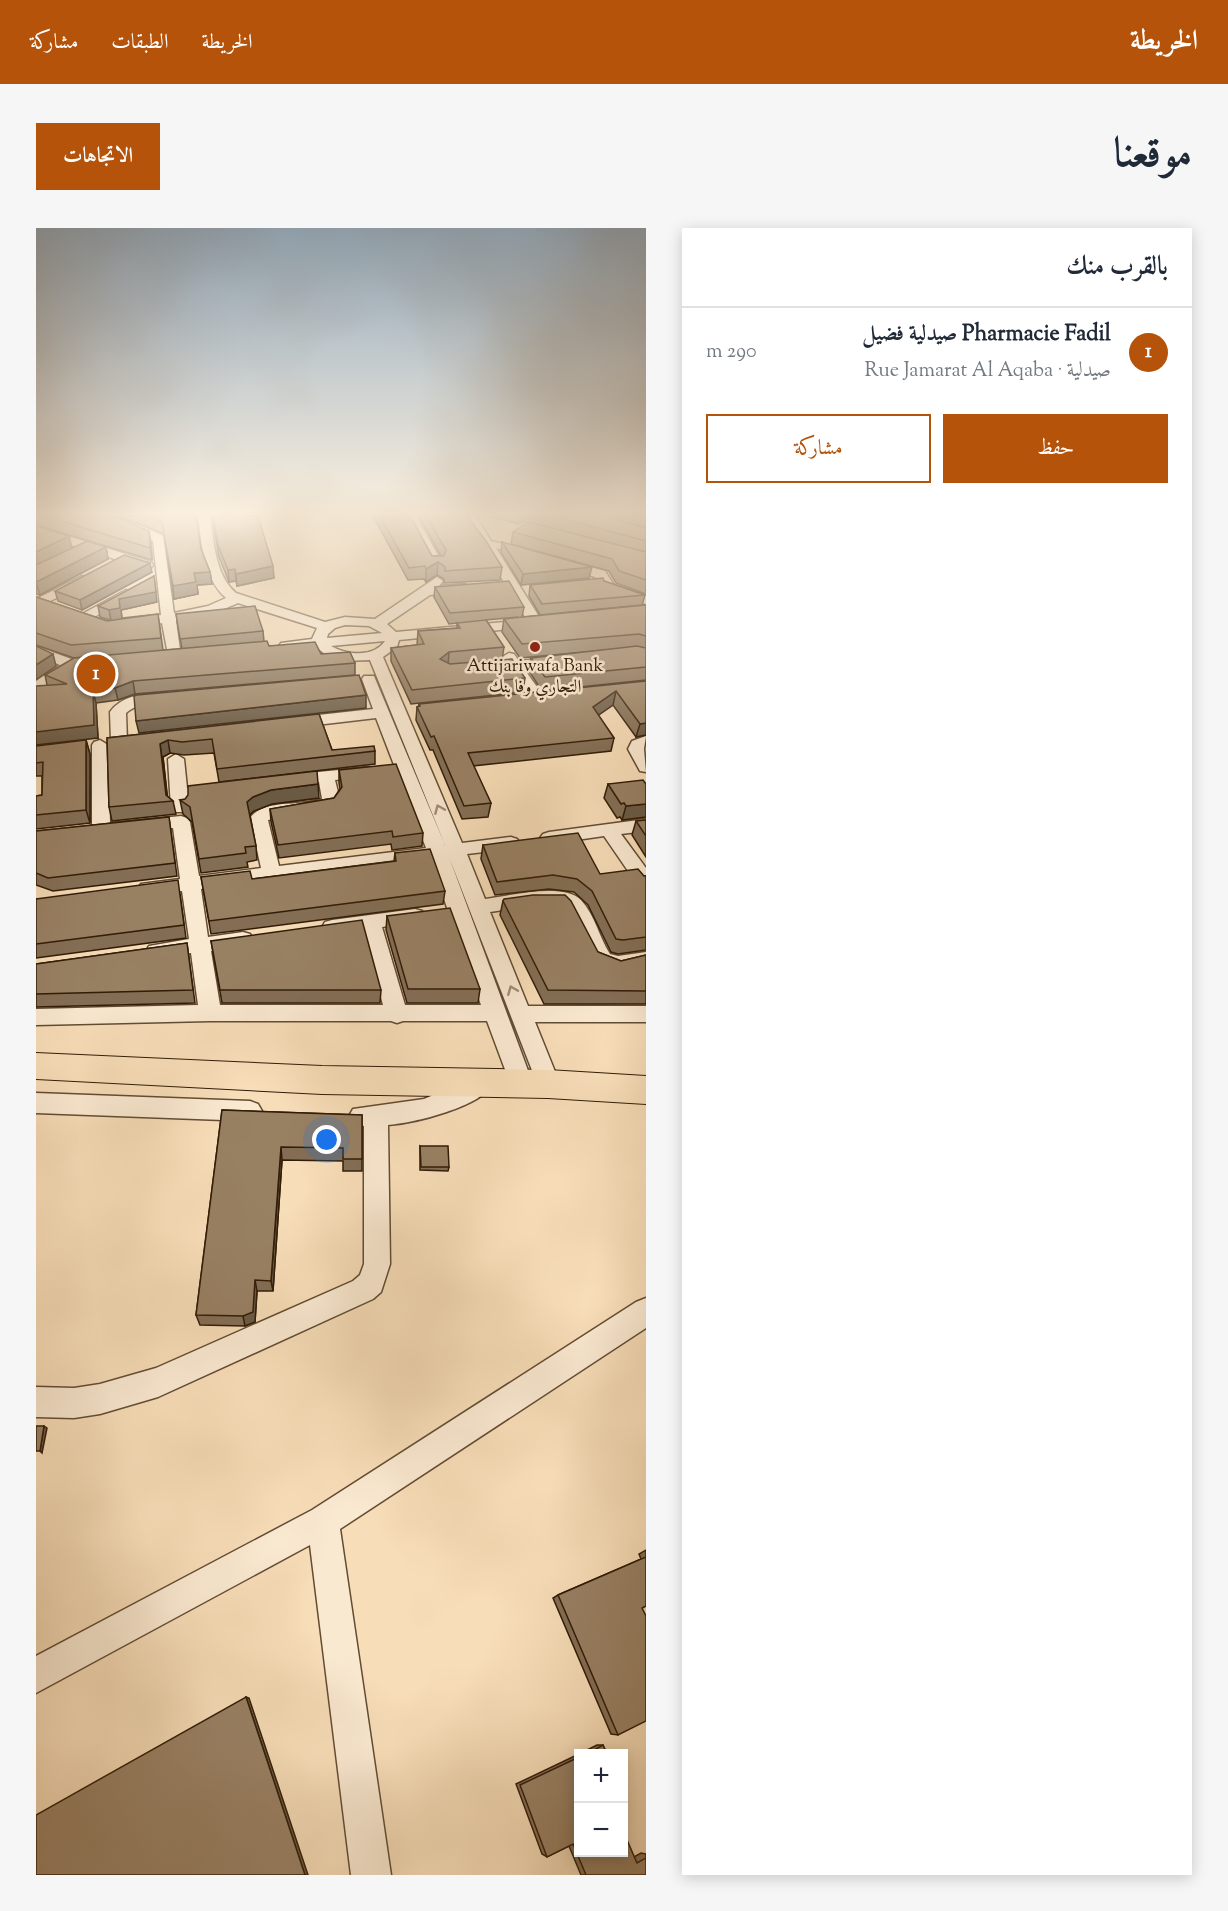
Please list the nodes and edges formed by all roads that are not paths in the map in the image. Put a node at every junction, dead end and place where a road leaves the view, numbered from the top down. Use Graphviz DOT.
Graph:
graph roads {
  1 [pos="56,593"];
  2 [pos="120,593"];
  3 [pos="160,593"];
  4 [pos="226,593"];
  5 [pos="424,593"];
  6 [pos="517,593"];
  7 [pos="623,593"];
  8 [pos="236,598"];
  9 [pos="646,600"];
  10 [pos="37,602"];
  11 [pos="72,614"];
  12 [pos="169,617"];
  13 [pos="100,624"];
  14 [pos="377,624"];
  15 [pos="116,627"];
  16 [pos="327,627"];
  17 [pos="489,627"];
  18 [pos="393,635"];
  19 [pos="319,642"];
  20 [pos="273,647"];
  21 [pos="36,650"];
  22 [pos="368,656"];
  23 [pos="174,657"];
  24 [pos="573,659"];
  25 [pos="106,662"];
  26 [pos="72,664"];
  27 [pos="514,666"];
  28 [pos="470,670"];
  29 [pos="36,687"];
  30 [pos="184,696"];
  31 [pos="514,700"];
  32 [pos="397,712"];
  33 [pos="280,724"];
  34 [pos="646,741"];
  35 [pos="100,745"];
  36 [pos="79,747"];
  37 [pos="176,759"];
  38 [pos="646,767"];
  39 [pos="403,768"];
  40 [pos="326,776"];
  41 [pos="268,782"];
  42 [pos="235,786"];
  43 [pos="180,794"];
  44 [pos="181,822"];
  45 [pos="646,825"];
  46 [pos="101,830"];
  47 [pos="609,830"];
  48 [pos="80,833"];
  49 [pos="456,850"];
  50 [pos="437,853"];
  51 [pos="271,873"];
  52 [pos="646,882"];
  53 [pos="191,884"];
  54 [pos="131,891"];
  55 [pos="479,907"];
  56 [pos="458,911"];
  57 [pos="371,922"];
  58 [pos="314,930"];
  59 [pos="257,937"];
  60 [pos="200,945"];
  61 [pos="142,953"];
  62 [pos="646,959"];
  63 [pos="210,1013"];
  64 [pos="494,1013"];
  65 [pos="522,1014"];
  66 [pos="646,1014"];
  67 [pos="397,1015"];
  68 [pos="36,1017"];
  69 [pos="36,1066"];
  70 [pos="646,1070"];
  71 [pos="482,1083"];
  72 [pos="534,1084"];
  73 [pos="646,1090"];
  74 [pos="36,1103"];
  75 [pos="271,1112"];
  76 [pos="341,1115"];
  77 [pos="376,1117"];
  78 [pos="646,1312"];
  79 [pos="36,1402"];
  80 [pos="323,1521"];
  81 [pos="36,1675"];
  82 [pos="371,1875"];
  1 -- 10 [label="street"];
  2 -- 11 [label="street"];
  3 -- 12 [label="street"];
  4 -- 8 [label="street"];
  5 -- 14 [label="street"];
  6 -- 17 [label="street"];
  7 -- 9 [label="street"];
  8 -- 12 [label="street"];
  8 -- 16 [label="street"];
  10 -- 11 [label="street"];
  11 -- 13 [label="street"];
  12 -- 15 [label="street"];
  12 -- 23 [label="street"];
  14 -- 16 [label="street"];
  14 -- 18 [label="street"];
  16 -- 19 [label="street"];
  17 -- 18 [label="street"];
  17 -- 27 [label="street"];
  18 -- 19 [label="street"];
  18 -- 22 [label="street"];
  19 -- 20 [label="street"];
  19 -- 22 [label="street"];
  21 -- 26 [label="street"];
  22 -- 32 [label="street"];
  22 -- 32 [label="street"];
  24 -- 27 [label="street"];
  25 -- 26 [label="street"];
  26 -- 29 [label="street"];
  27 -- 28 [label="street"];
  27 -- 31 [label="street"];
  30 -- 35 [label="street"];
  32 -- 33 [label="street"];
  32 -- 39 [label="street"];
  49 -- 32 [label="street, one-way"];
  34 -- 38 [label="street"];
  35 -- 36 [label="street"];
  35 -- 46 [label="street"];
  37 -- 43 [label="street"];
  39 -- 40 [label="street"];
  39 -- 50 [label="street"];
  40 -- 41 [label="street"];
  40 -- 51 [label="street"];
  42 -- 43 [label="street"];
  43 -- 44 [label="street"];
  44 -- 46 [label="street"];
  44 -- 53 [label="street"];
  45 -- 47 [label="street"];
  46 -- 48 [label="street"];
  47 -- 49 [label="street"];
  47 -- 52 [label="street"];
  49 -- 50 [label="street"];
  49 -- 55 [label="street"];
  50 -- 51 [label="street"];
  50 -- 56 [label="street"];
  51 -- 53 [label="street"];
  53 -- 54 [label="street"];
  53 -- 60 [label="street"];
  55 -- 62 [label="street"];
  65 -- 55 [label="street, one-way"];
  56 -- 57 [label="street"];
  56 -- 64 [label="street"];
  57 -- 58 [label="street"];
  57 -- 67 [label="street"];
  59 -- 60 [label="street"];
  60 -- 61 [label="street"];
  60 -- 63 [label="street"];
  63 -- 67 [label="street"];
  63 -- 68 [label="street"];
  64 -- 67 [label="street"];
  64 -- 72 [label="street"];
  65 -- 66 [label="street"];
  65 -- 72 [label="street"];
  69 -- 71 [label="main road"];
  70 -- 72 [label="main road"];
  71 -- 72 [label="main road"];
  71 -- 77 [label="street"];
  72 -- 73 [label="main road"];
  74 -- 75 [label="street"];
  76 -- 77 [label="street"];
  77 -- 79 [label="street"];
  78 -- 80 [label="street"];
  80 -- 81 [label="street"];
  80 -- 82 [label="street"];
}
